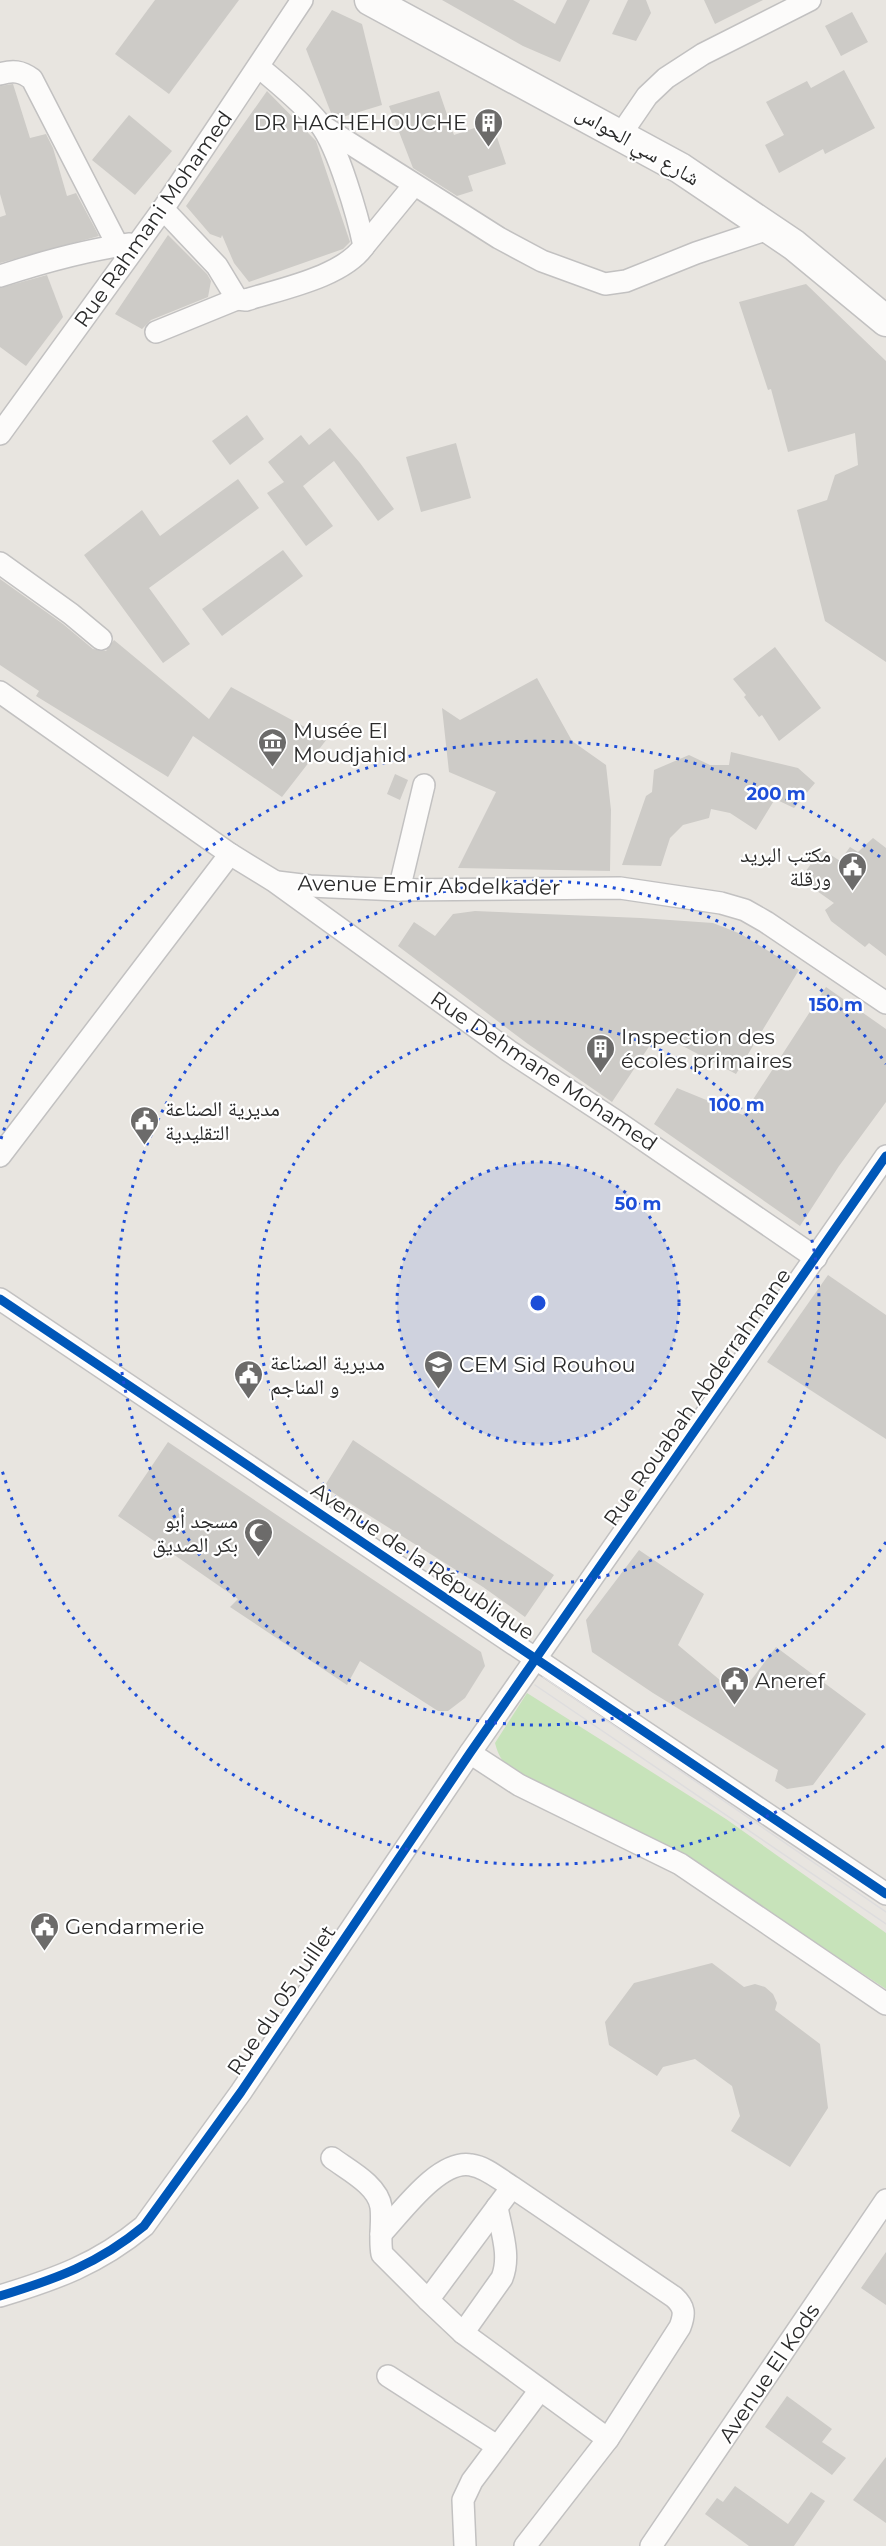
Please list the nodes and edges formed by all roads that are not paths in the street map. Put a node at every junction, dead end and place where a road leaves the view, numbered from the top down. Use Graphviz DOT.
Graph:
graph roads {
  1 [pos="302,0"];
  2 [pos="370,0"];
  3 [pos="810,0"];
  4 [pos="259,67"];
  5 [pos="0,74"];
  6 [pos="321,125"];
  7 [pos="621,134"];
  8 [pos="414,185"];
  9 [pos="163,208"];
  10 [pos="771,228"];
  11 [pos="128,244"];
  12 [pos="364,246"];
  13 [pos="0,276"];
  14 [pos="237,299"];
  15 [pos="886,321"];
  16 [pos="156,332"];
  17 [pos="0,434"];
  18 [pos="0,563"];
  19 [pos="100,639"];
  20 [pos="0,692"];
  21 [pos="424,785"];
  22 [pos="230,854"];
  23 [pos="274,881"];
  24 [pos="399,890"];
  25 [pos="886,1004"];
  26 [pos="0,1156"];
  27 [pos="886,1156"];
  28 [pos="816,1258"];
  29 [pos="0,1299"];
  30 [pos="536,1659"];
  31 [pos="470,1753"];
  32 [pos="886,1894"];
  33 [pos="886,2004"];
  34 [pos="332,2158"];
  35 [pos="512,2187"];
  36 [pos="886,2200"];
  37 [pos="497,2207"];
  38 [pos="381,2234"];
  39 [pos="0,2296"];
  40 [pos="428,2300"];
  41 [pos="464,2333"];
  42 [pos="388,2376"];
  43 [pos="540,2390"];
  44 [pos="608,2439"];
  45 [pos="497,2446"];
  46 [pos="465,2546"];
  47 [pos="525,2546"];
  48 [pos="651,2546"];
  1 -- 4 [label="street, Rue Rahmani Mohamed"];
  2 -- 7 [label="street, شارع سي الحواس"];
  3 -- 7 [label="street"];
  4 -- 6 [label="street"];
  4 -- 9 [label="street, Rue Rahmani Mohamed"];
  5 -- 11 [label="street"];
  6 -- 8 [label="street"];
  6 -- 12 [label="street"];
  7 -- 10 [label="street, شارع سي الحواس"];
  8 -- 10 [label="street"];
  8 -- 12 [label="street"];
  9 -- 11 [label="street, Rue Rahmani Mohamed"];
  9 -- 14 [label="street"];
  10 -- 15 [label="street, شارع سي الحواس"];
  11 -- 13 [label="street"];
  11 -- 17 [label="street, Rue Rahmani Mohamed"];
  12 -- 14 [label="street"];
  14 -- 16 [label="street"];
  18 -- 19 [label="street"];
  20 -- 22 [label="street, Avenue Emir Abdelkader"];
  21 -- 24 [label="street"];
  22 -- 23 [label="street, Avenue Emir Abdelkader"];
  22 -- 26 [label="street"];
  23 -- 24 [label="street, Avenue Emir Abdelkader"];
  23 -- 28 [label="street, Rue Dehmane Mohamed"];
  24 -- 25 [label="street, Avenue Emir Abdelkader"];
  27 -- 28 [label="street, Rue Rouabah Abderrahmane"];
  28 -- 30 [label="street, Rue Rouabah Abderrahmane"];
  29 -- 30 [label="street, Avenue de la République"];
  30 -- 31 [label="street, Rue du 05 Juillet"];
  30 -- 32 [label="street, Avenue de la République"];
  31 -- 33 [label="street"];
  31 -- 39 [label="street, Rue du 05 Juillet"];
  34 -- 38 [label="street"];
  35 -- 37 [label="street"];
  35 -- 38 [label="street"];
  35 -- 44 [label="street"];
  36 -- 48 [label="street, Avenue El Kods"];
  37 -- 40 [label="street"];
  37 -- 41 [label="street"];
  38 -- 40 [label="street"];
  40 -- 41 [label="street"];
  41 -- 43 [label="street"];
  42 -- 45 [label="street"];
  43 -- 44 [label="street"];
  43 -- 45 [label="street"];
  44 -- 47 [label="street"];
  45 -- 46 [label="street"];
}
